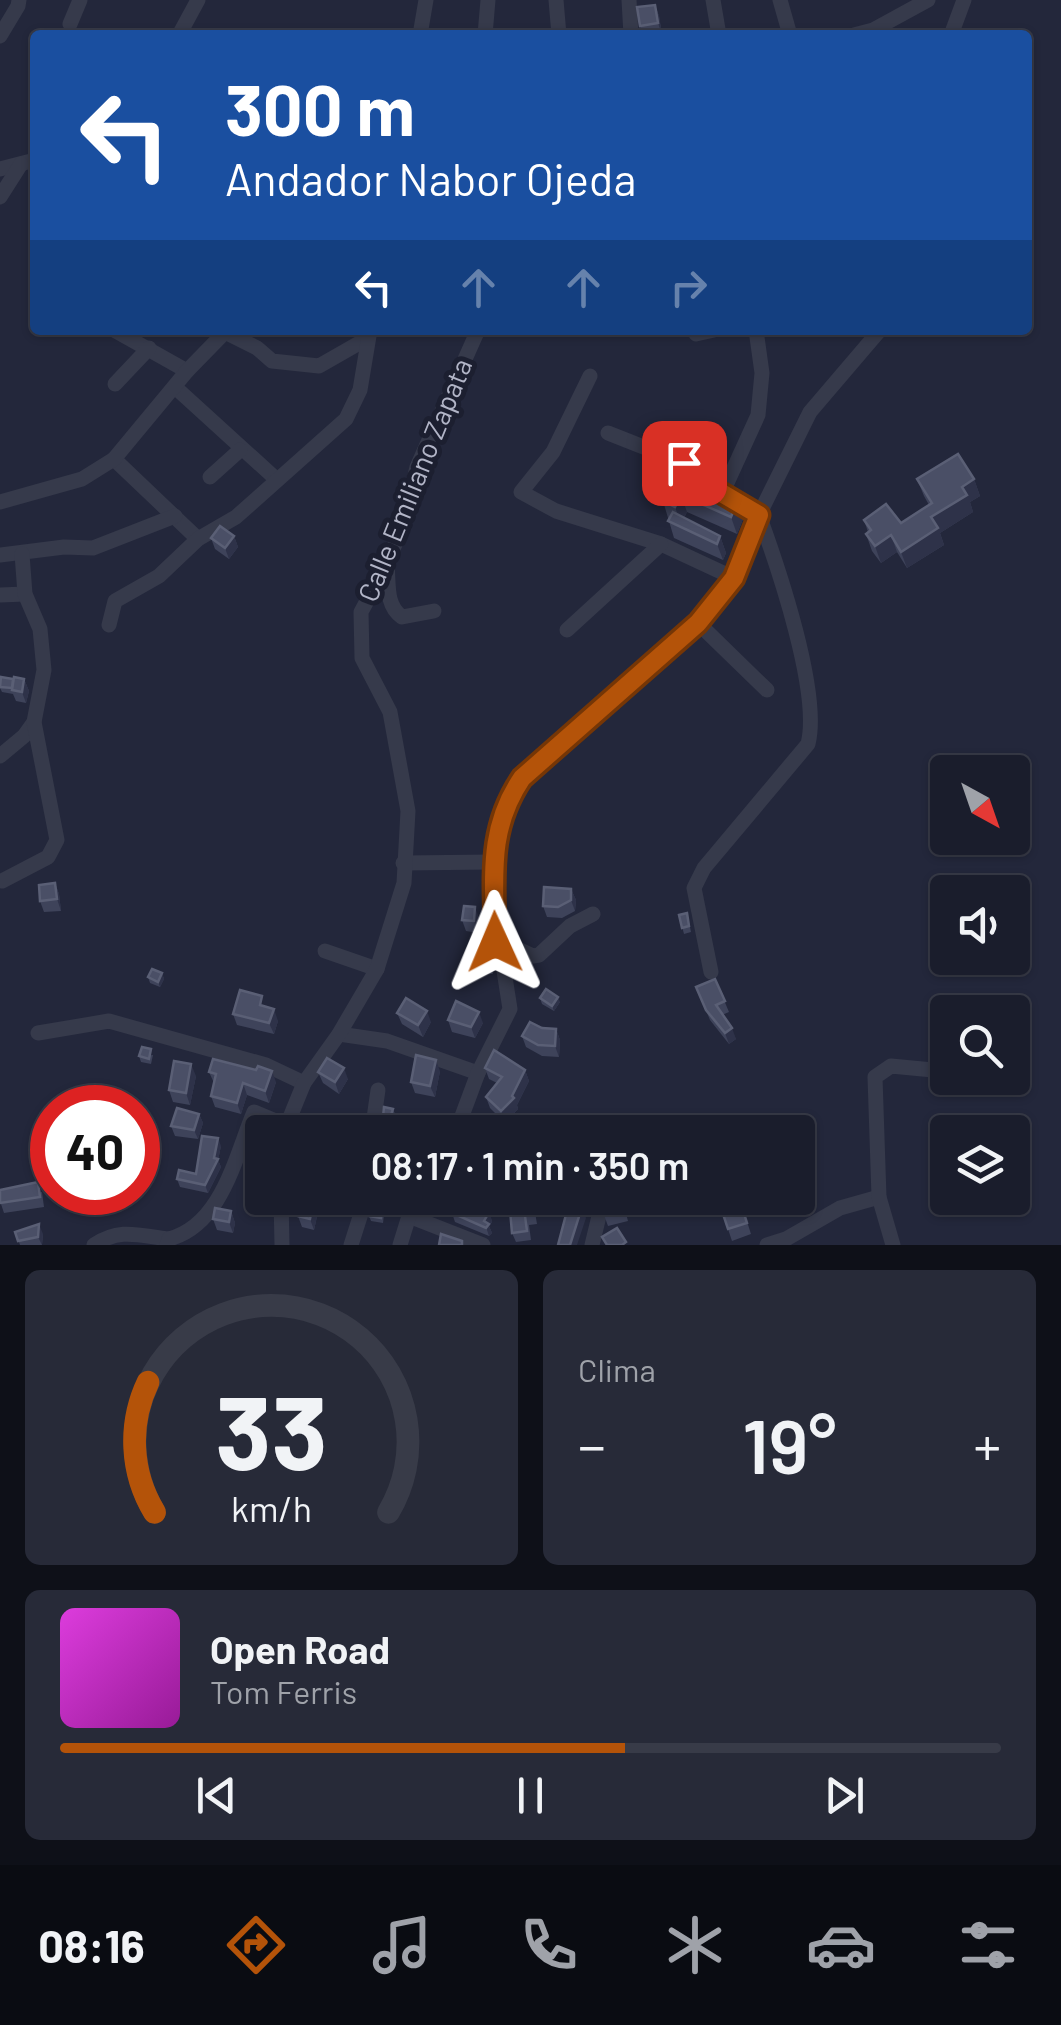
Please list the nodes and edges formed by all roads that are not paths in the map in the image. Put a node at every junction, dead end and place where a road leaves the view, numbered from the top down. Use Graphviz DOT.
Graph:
graph roads {
  1 [pos="18,0"];
  2 [pos="80,0"];
  3 [pos="198,0"];
  4 [pos="426,0"];
  5 [pos="488,0"];
  6 [pos="556,0"];
  7 [pos="629,0"];
  8 [pos="713,0"];
  9 [pos="780,0"];
  10 [pos="928,0"];
  11 [pos="964,0"];
  12 [pos="70,24"];
  13 [pos="182,30"];
  14 [pos="421,30"];
  15 [pos="485,30"];
  16 [pos="559,30"];
  17 [pos="631,30"];
  18 [pos="719,30"];
  19 [pos="789,30"];
  20 [pos="873,30"];
  21 [pos="954,30"];
  22 [pos="0,36"];
  23 [pos="28,162"];
  24 [pos="0,170"];
  25 [pos="0,197"];
  26 [pos="123,335"];
  27 [pos="222,335"];
  28 [pos="233,335"];
  29 [pos="367,335"];
  30 [pos="369,335"];
  31 [pos="476,335"];
  32 [pos="757,335"];
  33 [pos="876,335"];
  34 [pos="148,348"];
  35 [pos="188,371"];
  36 [pos="590,376"];
  37 [pos="115,384"];
  38 [pos="176,388"];
  39 [pos="608,433"];
  40 [pos="240,450"];
  41 [pos="114,459"];
  42 [pos="210,477"];
  43 [pos="276,479"];
  44 [pos="722,494"];
  45 [pos="0,502"];
  46 [pos="759,515"];
  47 [pos="175,516"];
  48 [pos="198,538"];
  49 [pos="661,544"];
  50 [pos="0,554"];
  51 [pos="22,554"];
  52 [pos="387,564"];
  53 [pos="734,578"];
  54 [pos="25,594"];
  55 [pos="0,595"];
  56 [pos="434,611"];
  57 [pos="698,623"];
  58 [pos="109,625"];
  59 [pos="567,630"];
  60 [pos="767,690"];
  61 [pos="34,722"];
  62 [pos="0,756"];
  63 [pos="492,862"];
  64 [pos="403,863"];
  65 [pos="2,881"];
  66 [pos="593,914"];
  67 [pos="325,951"];
  68 [pos="502,958"];
  69 [pos="377,969"];
  70 [pos="711,972"];
  71 [pos="38,1033"];
  72 [pos="339,1034"];
  73 [pos="930,1070"];
  74 [pos="478,1073"];
  75 [pos="304,1083"];
  76 [pos="378,1090"];
  77 [pos="291,1115"];
  78 [pos="374,1115"];
  79 [pos="462,1115"];
  80 [pos="245,1134"];
  81 [pos="879,1198"];
  82 [pos="281,1215"];
  83 [pos="361,1215"];
  84 [pos="408,1216"];
  85 [pos="598,1216"];
  86 [pos="168,1242"];
  87 [pos="94,1245"];
  88 [pos="282,1245"];
  89 [pos="352,1245"];
  90 [pos="400,1245"];
  91 [pos="483,1245"];
  92 [pos="592,1245"];
  93 [pos="767,1245"];
  94 [pos="893,1245"];
  1 -- 22 [label="street"];
  2 -- 12 [label="street"];
  3 -- 13 [label="street"];
  4 -- 14 [label="street"];
  5 -- 15 [label="street"];
  6 -- 16 [label="street"];
  7 -- 17 [label="street"];
  8 -- 18 [label="street"];
  9 -- 19 [label="street"];
  10 -- 20 [label="street"];
  11 -- 21 [label="street"];
  23 -- 24 [label="street"];
  23 -- 25 [label="street"];
  26 -- 34 [label="street"];
  27 -- 35 [label="street"];
  28 -- 29 [label="street"];
  30 -- 43 [label="street"];
  31 -- 52 [label="street, Calle Emiliano Zapata"];
  32 -- 44 [label="street"];
  33 -- 46 [label="street"];
  34 -- 35 [label="street"];
  34 -- 37 [label="street"];
  35 -- 38 [label="street"];
  36 -- 49 [label="street"];
  38 -- 40 [label="street"];
  38 -- 41 [label="street"];
  39 -- 44 [label="street"];
  40 -- 42 [label="street"];
  40 -- 43 [label="street"];
  41 -- 45 [label="street"];
  41 -- 47 [label="street"];
  43 -- 48 [label="street"];
  44 -- 46 [label="street"];
  46 -- 53 [label="street"];
  46 -- 70 [label="street"];
  47 -- 48 [label="street"];
  47 -- 51 [label="street"];
  48 -- 58 [label="street"];
  49 -- 53 [label="street"];
  49 -- 59 [label="street"];
  50 -- 51 [label="street"];
  51 -- 54 [label="street"];
  52 -- 56 [label="street"];
  52 -- 64 [label="street, Calle Emiliano Zapata"];
  53 -- 57 [label="street"];
  54 -- 55 [label="street"];
  54 -- 61 [label="street"];
  57 -- 60 [label="street"];
  57 -- 63 [label="street"];
  61 -- 62 [label="street"];
  61 -- 65 [label="street"];
  63 -- 64 [label="street"];
  63 -- 68 [label="street"];
  64 -- 69 [label="street, Calle Emiliano Zapata"];
  66 -- 68 [label="street"];
  67 -- 69 [label="street"];
  68 -- 74 [label="street"];
  69 -- 72 [label="street, Calle Emiliano Zapata"];
  71 -- 75 [label="street"];
  72 -- 74 [label="street"];
  72 -- 75 [label="street, Calle Emiliano Zapata"];
  73 -- 81 [label="street"];
  74 -- 79 [label="street"];
  75 -- 77 [label="street, Calle Emiliano Zapata"];
  76 -- 78 [label="street"];
  80 -- 86 [label="street"];
  81 -- 93 [label="street"];
  81 -- 94 [label="street"];
  82 -- 88 [label="street"];
  83 -- 89 [label="street"];
  84 -- 90 [label="street"];
  84 -- 91 [label="street"];
  85 -- 92 [label="street"];
  86 -- 87 [label="street"];
}
